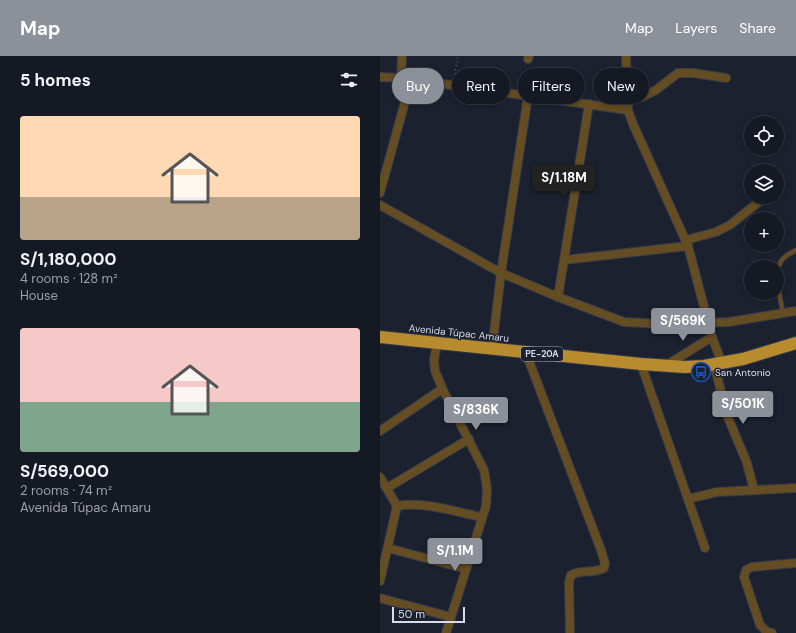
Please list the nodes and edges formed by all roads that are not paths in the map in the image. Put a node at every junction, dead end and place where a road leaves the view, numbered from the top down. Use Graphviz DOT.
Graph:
graph roads {
  1 [pos="402,56"];
  2 [pos="626,56"];
  3 [pos="401,68"];
  4 [pos="627,68"];
  5 [pos="380,77"];
  6 [pos="392,78"];
  7 [pos="726,78"];
  8 [pos="444,85"];
  9 [pos="649,94"];
  10 [pos="518,95"];
  11 [pos="404,104"];
  12 [pos="527,104"];
  13 [pos="585,104"];
  14 [pos="588,104"];
  15 [pos="628,104"];
  16 [pos="628,110"];
  17 [pos="380,193"];
  18 [pos="380,204"];
  19 [pos="756,204"];
  20 [pos="687,243"];
  21 [pos="796,250"];
  22 [pos="564,260"];
  23 [pos="781,260"];
  24 [pos="501,273"];
  25 [pos="558,297"];
  26 [pos="780,300"];
  27 [pos="796,311"];
  28 [pos="782,313"];
  29 [pos="709,323"];
  30 [pos="380,337"];
  31 [pos="712,337"];
  32 [pos="437,343"];
  33 [pos="796,343"];
  34 [pos="492,349"];
  35 [pos="526,353"];
  36 [pos="641,364"];
  37 [pos="718,364"];
  38 [pos="665,366"];
  39 [pos="442,389"];
  40 [pos="380,431"];
  41 [pos="468,439"];
  42 [pos="380,477"];
  43 [pos="386,488"];
  44 [pos="796,488"];
  45 [pos="754,490"];
  46 [pos="688,499"];
  47 [pos="397,506"];
  48 [pos="482,517"];
  49 [pos="388,548"];
  50 [pos="705,548"];
  51 [pos="796,563"];
  52 [pos="466,569"];
  53 [pos="380,581"];
  54 [pos="380,598"];
  55 [pos="451,617"];
  56 [pos="446,633"];
  57 [pos="570,633"];
  58 [pos="772,633"];
  1 -- 3 [label="street"];
  2 -- 4 [label="street"];
  5 -- 6 [label="street"];
  7 -- 9 [label="street"];
  8 -- 10 [label="street"];
  11 -- 17 [label="street"];
  12 -- 24 [label="street"];
  13 -- 14 [label="street"];
  14 -- 16 [label="street"];
  14 -- 22 [label="street"];
  15 -- 16 [label="street"];
  16 -- 20 [label="street"];
  18 -- 24 [label="street"];
  19 -- 20 [label="street"];
  20 -- 22 [label="street"];
  20 -- 29 [label="street"];
  21 -- 23 [label="lane"];
  22 -- 25 [label="street"];
  24 -- 25 [label="street"];
  24 -- 34 [label="street"];
  25 -- 29 [label="street"];
  26 -- 28 [label="lane"];
  27 -- 28 [label="street"];
  28 -- 29 [label="street"];
  29 -- 31 [label="street"];
  30 -- 32 [label="highway, Avenida Túpac Amaru / PE-20A"];
  31 -- 37 [label="street"];
  31 -- 38 [label="street"];
  32 -- 34 [label="highway, Avenida Túpac Amaru / PE-20A"];
  32 -- 39 [label="street"];
  33 -- 37 [label="highway, Avenida Túpac Amaru / PE-20A"];
  34 -- 35 [label="highway, Avenida Túpac Amaru / PE-20A"];
  35 -- 36 [label="highway, Avenida Túpac Amaru / PE-20A"];
  35 -- 57 [label="street"];
  36 -- 38 [label="highway, Avenida Túpac Amaru / PE-20A"];
  36 -- 46 [label="street"];
  37 -- 38 [label="highway, Avenida Túpac Amaru / PE-20A"];
  37 -- 45 [label="street"];
  39 -- 40 [label="street"];
  39 -- 41 [label="street"];
  41 -- 43 [label="street"];
  41 -- 48 [label="street"];
  42 -- 43 [label="street"];
  43 -- 47 [label="street"];
  44 -- 45 [label="street"];
  45 -- 46 [label="street"];
  46 -- 50 [label="street"];
  47 -- 48 [label="street"];
  47 -- 49 [label="street"];
  48 -- 52 [label="street"];
  49 -- 52 [label="street"];
  49 -- 53 [label="street"];
  51 -- 58 [label="street"];
  52 -- 55 [label="street"];
  54 -- 55 [label="street"];
  55 -- 56 [label="street"];
}
